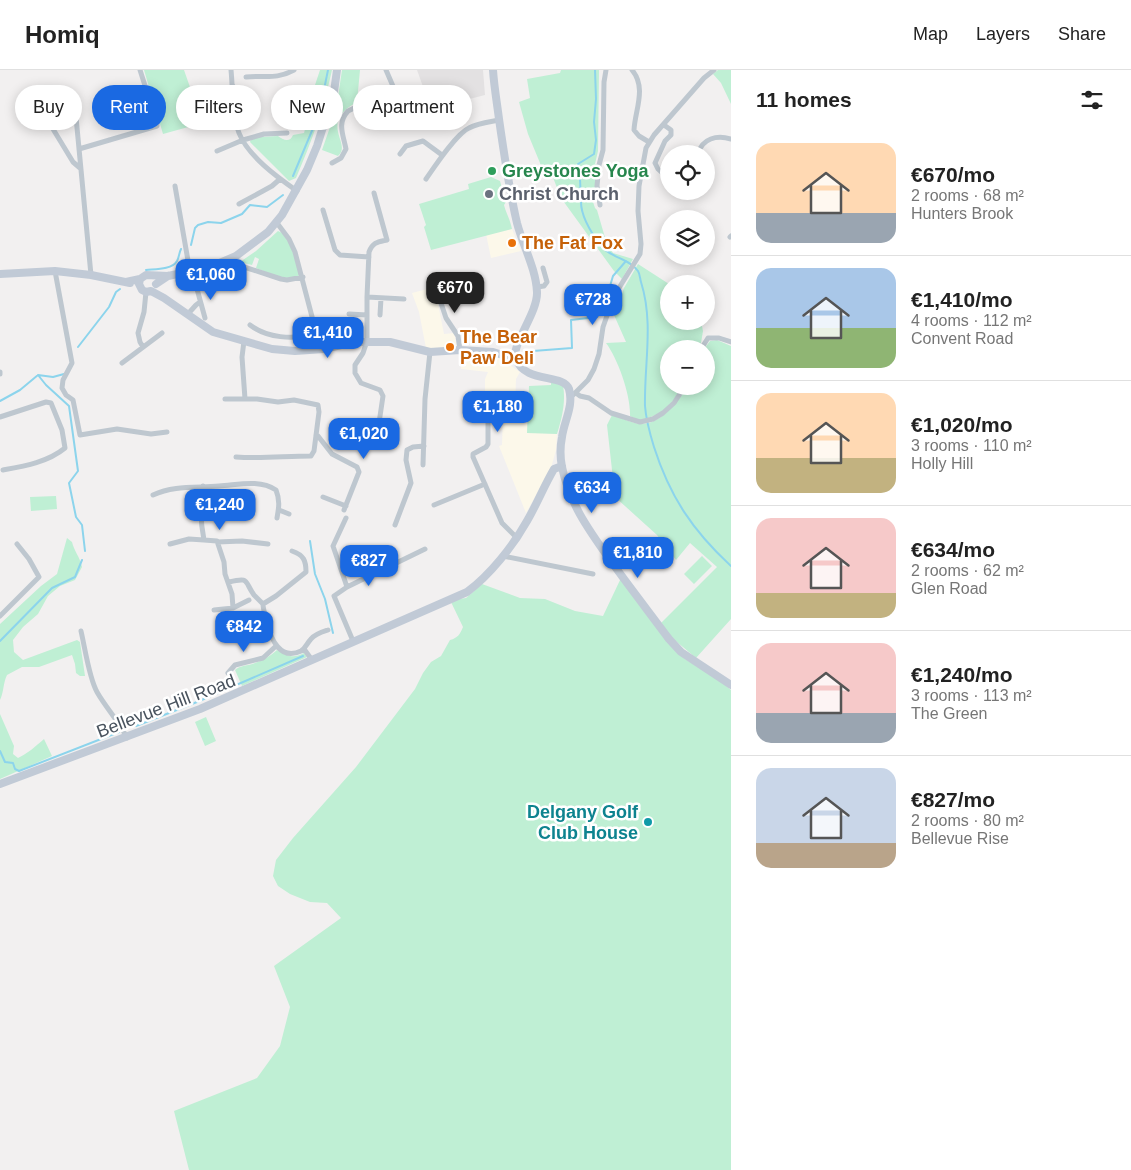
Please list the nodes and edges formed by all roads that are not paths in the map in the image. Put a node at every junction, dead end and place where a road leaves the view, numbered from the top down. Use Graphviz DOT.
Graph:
graph roads {
  1 [pos="140,70"];
  2 [pos="232,70"];
  3 [pos="294,70"];
  4 [pos="337,70"];
  5 [pos="386,70"];
  6 [pos="493,70"];
  7 [pos="606,70"];
  8 [pos="632,70"];
  9 [pos="714,70"];
  10 [pos="246,77"];
  11 [pos="233,85"];
  12 [pos="392,85"];
  13 [pos="353,109"];
  14 [pos="499,120"];
  15 [pos="664,125"];
  16 [pos="240,130"];
  17 [pos="287,133"];
  18 [pos="731,139"];
  19 [pos="243,140"];
  20 [pos="649,142"];
  21 [pos="663,145"];
  22 [pos="702,145"];
  23 [pos="79,149"];
  24 [pos="217,150"];
  25 [pos="660,152"];
  26 [pos="400,154"];
  27 [pos="442,155"];
  28 [pos="332,163"];
  29 [pos="80,168"];
  30 [pos="660,171"];
  31 [pos="280,179"];
  32 [pos="426,179"];
  33 [pos="175,186"];
  34 [pos="297,191"];
  35 [pos="374,193"];
  36 [pos="239,204"];
  37 [pos="600,204"];
  38 [pos="323,210"];
  39 [pos="277,223"];
  40 [pos="369,257"];
  41 [pos="238,265"];
  42 [pos="543,268"];
  43 [pos="55,271"];
  44 [pos="190,272"];
  45 [pos="0,274"];
  46 [pos="91,275"];
  47 [pos="152,276"];
  48 [pos="168,276"];
  49 [pos="303,277"];
  50 [pos="433,279"];
  51 [pos="140,283"];
  52 [pos="537,287"];
  53 [pos="152,288"];
  54 [pos="197,289"];
  55 [pos="367,297"];
  56 [pos="381,298"];
  57 [pos="404,299"];
  58 [pos="200,302"];
  59 [pos="349,314"];
  60 [pos="367,314"];
  61 [pos="187,315"];
  62 [pos="380,315"];
  63 [pos="205,318"];
  64 [pos="250,325"];
  65 [pos="162,334"];
  66 [pos="707,340"];
  67 [pos="244,341"];
  68 [pos="367,341"];
  69 [pos="731,342"];
  70 [pos="143,347"];
  71 [pos="460,350"];
  72 [pos="430,352"];
  73 [pos="515,359"];
  74 [pos="122,363"];
  75 [pos="573,395"];
  76 [pos="680,395"];
  77 [pos="224,399"];
  78 [pos="245,399"];
  79 [pos="488,402"];
  80 [pos="0,417"];
  81 [pos="488,417"];
  82 [pos="498,417"];
  83 [pos="379,423"];
  84 [pos="167,432"];
  85 [pos="316,436"];
  86 [pos="424,446"];
  87 [pos="236,457"];
  88 [pos="423,465"];
  89 [pos="562,466"];
  90 [pos="3,470"];
  91 [pos="485,484"];
  92 [pos="203,486"];
  93 [pos="153,495"];
  94 [pos="323,497"];
  95 [pos="434,505"];
  96 [pos="279,510"];
  97 [pos="289,514"];
  98 [pos="277,518"];
  99 [pos="346,518"];
  100 [pos="395,525"];
  101 [pos="516,536"];
  102 [pos="204,540"];
  103 [pos="217,542"];
  104 [pos="17,544"];
  105 [pos="170,544"];
  106 [pos="268,544"];
  107 [pos="424,549"];
  108 [pos="292,551"];
  109 [pos="503,556"];
  110 [pos="593,574"];
  111 [pos="229,582"];
  112 [pos="347,587"];
  113 [pos="250,600"];
  114 [pos="263,604"];
  115 [pos="233,608"];
  116 [pos="214,610"];
  117 [pos="0,616"];
  118 [pos="328,630"];
  119 [pos="81,631"];
  120 [pos="354,641"];
  121 [pos="276,646"];
  122 [pos="304,649"];
  123 [pos="312,660"];
  124 [pos="228,673"];
  125 [pos="731,686"];
  126 [pos="127,738"];
  127 [pos="0,784"];
  1 -- 23 [label="street"];
  2 -- 11 [label="street"];
  3 -- 10 [label="street"];
  4 -- 34 [label="street"];
  5 -- 12 [label="street"];
  6 -- 14 [label="street"];
  7 -- 37 [label="street"];
  8 -- 20 [label="street"];
  9 -- 15 [label="street"];
  13 -- 28 [label="street"];
  14 -- 27 [label="street"];
  14 -- 52 [label="street"];
  15 -- 20 [label="street"];
  15 -- 21 [label="street"];
  16 -- 19 [label="street"];
  17 -- 19 [label="street"];
  18 -- 22 [label="street"];
  19 -- 24 [label="street"];
  19 -- 31 [label="street"];
  20 -- 75 [label="street"];
  23 -- 29 [label="street"];
  23 -- 29 [label="street"];
  25 -- 30 [label="street"];
  26 -- 27 [label="street"];
  27 -- 32 [label="street"];
  29 -- 46 [label="street"];
  31 -- 34 [label="street"];
  31 -- 36 [label="street"];
  33 -- 44 [label="street"];
  34 -- 39 [label="street"];
  35 -- 40 [label="street"];
  38 -- 40 [label="street"];
  39 -- 44 [label="street"];
  39 -- 49 [label="street"];
  40 -- 55 [label="street"];
  41 -- 49 [label="street"];
  42 -- 52 [label="street"];
  43 -- 45 [label="street"];
  43 -- 46 [label="street"];
  43 -- 84 [label="street"];
  44 -- 48 [label="street"];
  46 -- 51 [label="street"];
  47 -- 48 [label="street"];
  47 -- 51 [label="street"];
  47 -- 53 [label="street"];
  48 -- 53 [label="street"];
  49 -- 64 [label="street"];
  50 -- 71 [label="street"];
  51 -- 53 [label="street"];
  52 -- 73 [label="street"];
  53 -- 61 [label="street"];
  53 -- 70 [label="street"];
  54 -- 58 [label="street"];
  55 -- 56 [label="street"];
  55 -- 60 [label="street"];
  56 -- 57 [label="street"];
  56 -- 62 [label="street"];
  58 -- 61 [label="street"];
  58 -- 63 [label="street"];
  59 -- 60 [label="street"];
  60 -- 68 [label="street"];
  61 -- 67 [label="street"];
  65 -- 70 [label="street"];
  66 -- 69 [label="street"];
  67 -- 68 [label="street"];
  67 -- 78 [label="street"];
  68 -- 72 [label="street"];
  68 -- 83 [label="street"];
  70 -- 74 [label="street"];
  71 -- 72 [label="street"];
  71 -- 73 [label="street"];
  72 -- 86 [label="street"];
  73 -- 75 [label="street"];
  75 -- 76 [label="street"];
  75 -- 89 [label="street"];
  77 -- 78 [label="street"];
  78 -- 85 [label="street"];
  79 -- 81 [label="street"];
  80 -- 90 [label="street"];
  81 -- 82 [label="street"];
  81 -- 91 [label="street"];
  85 -- 87 [label="street"];
  85 -- 94 [label="street"];
  86 -- 88 [label="street"];
  86 -- 100 [label="street"];
  89 -- 101 [label="street, Bellevue Hill Road"];
  89 -- 125 [label="street"];
  91 -- 95 [label="street"];
  91 -- 101 [label="street"];
  92 -- 93 [label="street"];
  92 -- 96 [label="street"];
  92 -- 102 [label="street"];
  96 -- 97 [label="street"];
  96 -- 98 [label="street"];
  99 -- 112 [label="street"];
  101 -- 109 [label="street, Bellevue Hill Road"];
  102 -- 103 [label="street"];
  102 -- 105 [label="street"];
  103 -- 106 [label="street"];
  103 -- 111 [label="street"];
  104 -- 117 [label="street"];
  107 -- 112 [label="street"];
  108 -- 114 [label="street"];
  109 -- 110 [label="street"];
  109 -- 120 [label="street, Bellevue Hill Road"];
  111 -- 114 [label="street"];
  111 -- 115 [label="street"];
  112 -- 120 [label="street"];
  113 -- 115 [label="street"];
  114 -- 121 [label="street"];
  115 -- 116 [label="street"];
  118 -- 122 [label="street"];
  119 -- 126 [label="street"];
  120 -- 123 [label="street, Bellevue Hill Road"];
  121 -- 122 [label="street"];
  121 -- 124 [label="street"];
  122 -- 123 [label="street"];
  123 -- 126 [label="street, Bellevue Hill Road"];
  126 -- 127 [label="street, Bellevue Hill Road"];
}
